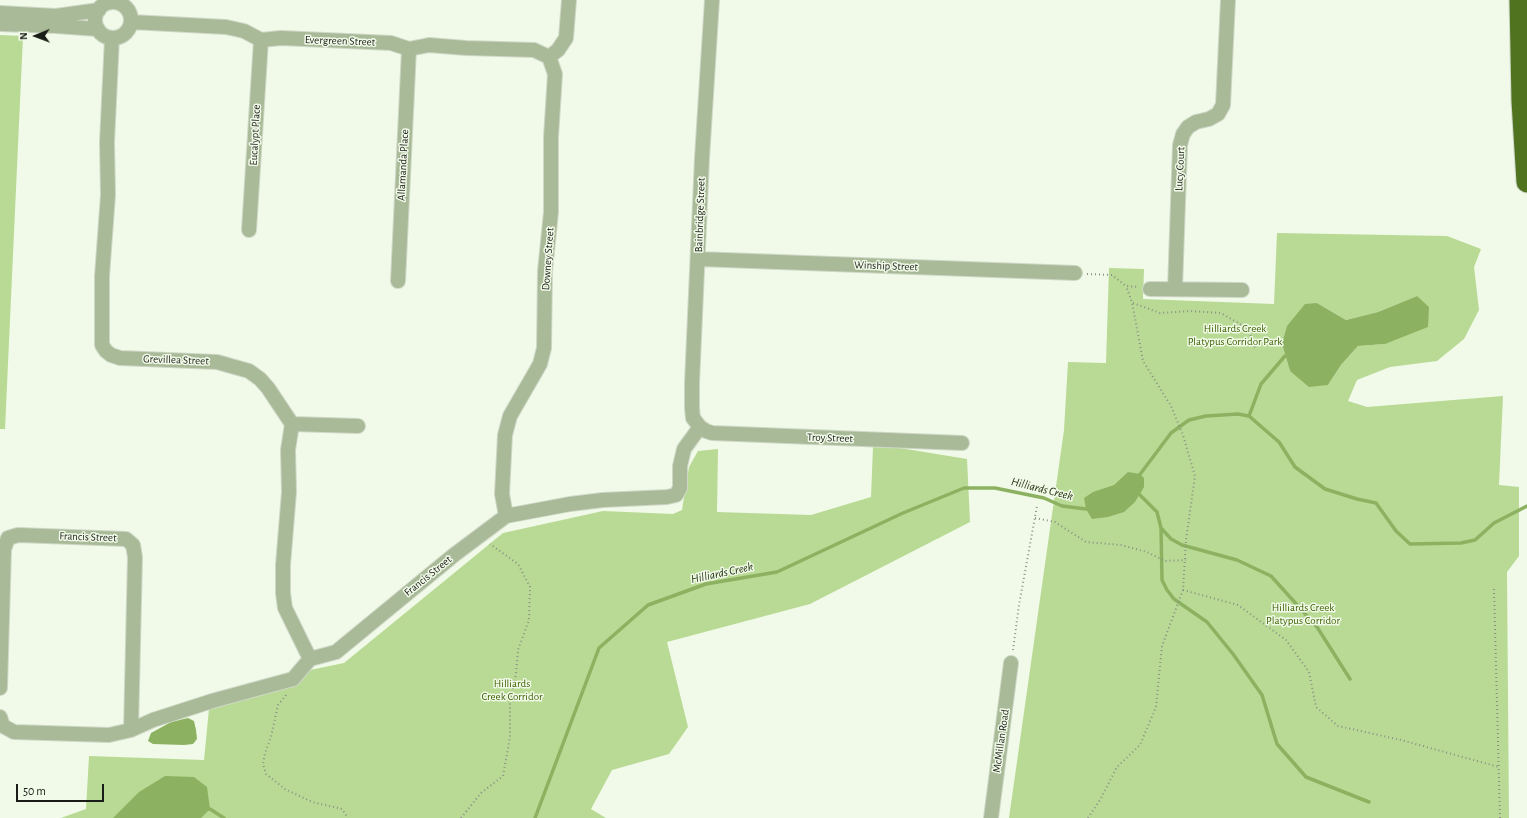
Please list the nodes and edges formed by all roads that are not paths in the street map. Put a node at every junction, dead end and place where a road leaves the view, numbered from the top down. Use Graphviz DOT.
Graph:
graph roads {
  1 [pos="569,0"];
  2 [pos="712,0"];
  3 [pos="1228,0"];
  4 [pos="1520,0"];
  5 [pos="111,1"];
  6 [pos="99,10"];
  7 [pos="0,13"];
  8 [pos="131,22"];
  9 [pos="0,24"];
  10 [pos="98,29"];
  11 [pos="112,38"];
  12 [pos="261,40"];
  13 [pos="409,49"];
  14 [pos="549,57"];
  15 [pos="1527,182"];
  16 [pos="250,230"];
  17 [pos="698,259"];
  18 [pos="1075,273"];
  19 [pos="398,281"];
  20 [pos="1150,289"];
  21 [pos="1175,289"];
  22 [pos="1242,290"];
  23 [pos="292,424"];
  24 [pos="358,426"];
  25 [pos="700,427"];
  26 [pos="962,444"];
  27 [pos="506,516"];
  28 [pos="310,659"];
  29 [pos="1012,663"];
  30 [pos="0,688"];
  31 [pos="0,717"];
  32 [pos="131,730"];
  33 [pos="991,818"];
  1 -- 14 [label="street"];
  2 -- 17 [label="street, Bainbridge Street"];
  3 -- 21 [label="street, Lucy Court"];
  4 -- 15 [label="highway"];
  5 -- 6 [label="street"];
  5 -- 8 [label="street"];
  6 -- 7 [label="street"];
  6 -- 10 [label="street"];
  8 -- 11 [label="street"];
  8 -- 12 [label="street"];
  9 -- 10 [label="street"];
  10 -- 11 [label="street"];
  11 -- 23 [label="street, Grevillea Street"];
  12 -- 13 [label="street, Evergreen Street"];
  12 -- 16 [label="street, Eucalypt Place"];
  13 -- 14 [label="street, Evergreen Street"];
  13 -- 19 [label="street, Allamanda Place"];
  14 -- 27 [label="street, Downey Street"];
  17 -- 18 [label="street, Winship Street"];
  17 -- 25 [label="street, Bainbridge Street"];
  20 -- 21 [label="street"];
  21 -- 22 [label="street"];
  23 -- 24 [label="street"];
  23 -- 28 [label="street"];
  25 -- 26 [label="street, Troy Street"];
  25 -- 27 [label="street, Francis Street"];
  27 -- 28 [label="street, Francis Street"];
  28 -- 32 [label="street"];
  29 -- 33 [label="street, McMillan Road"];
  30 -- 32 [label="street, Francis Street"];
  31 -- 32 [label="street"];
}
